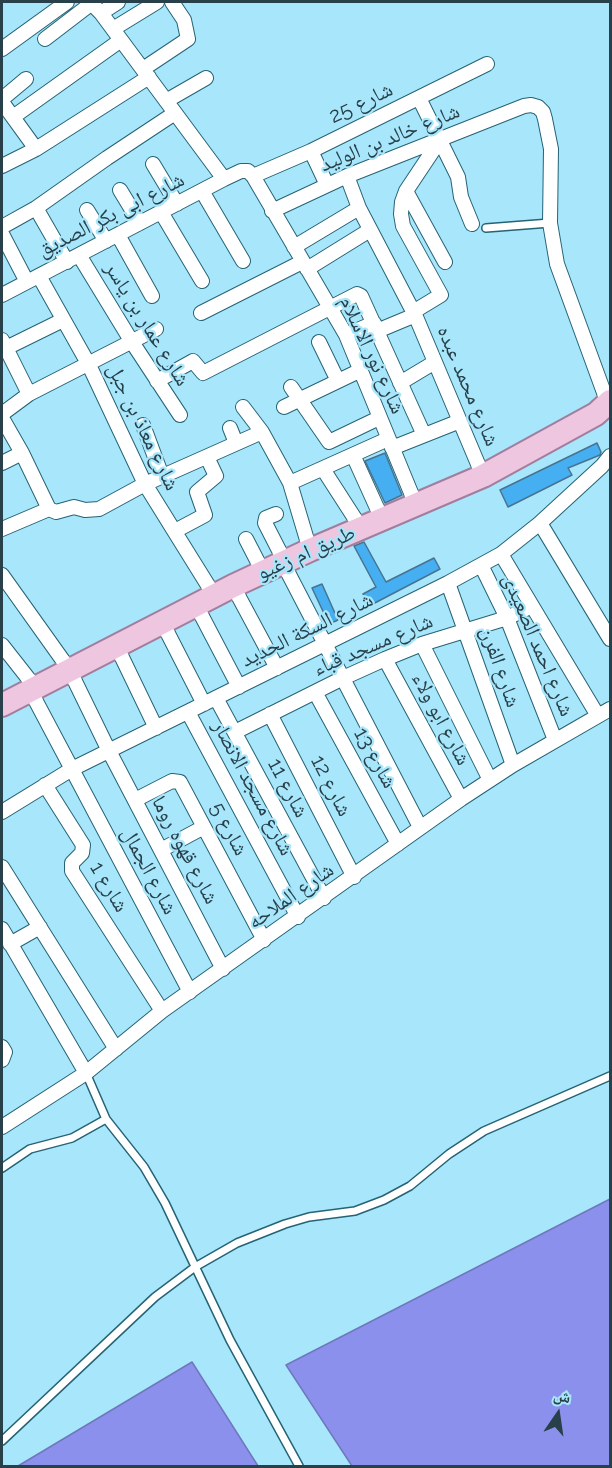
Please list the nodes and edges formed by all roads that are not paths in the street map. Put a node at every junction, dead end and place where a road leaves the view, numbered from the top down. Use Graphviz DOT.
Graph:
graph roads {
  1 [pos="67,2"];
  2 [pos="118,2"];
  3 [pos="157,2"];
  4 [pos="172,2"];
  5 [pos="95,6"];
  6 [pos="117,35"];
  7 [pos="45,39"];
  8 [pos="2,49"];
  9 [pos="487,64"];
  10 [pos="146,73"];
  11 [pos="207,78"];
  12 [pos="26,79"];
  13 [pos="419,98"];
  14 [pos="2,101"];
  15 [pos="166,101"];
  16 [pos="175,113"];
  17 [pos="13,117"];
  18 [pos="440,140"];
  19 [pos="36,149"];
  20 [pos="310,151"];
  21 [pos="153,164"];
  22 [pos="2,166"];
  23 [pos="247,174"];
  24 [pos="347,176"];
  25 [pos="224,179"];
  26 [pos="327,185"];
  27 [pos="120,190"];
  28 [pos="202,191"];
  29 [pos="406,191"];
  30 [pos="177,204"];
  31 [pos="36,208"];
  32 [pos="359,208"];
  33 [pos="87,210"];
  34 [pos="273,211"];
  35 [pos="161,212"];
  36 [pos="140,223"];
  37 [pos="550,223"];
  38 [pos="479,226"];
  39 [pos="2,227"];
  40 [pos="370,230"];
  41 [pos="2,234"];
  42 [pos="112,238"];
  43 [pos="294,248"];
  44 [pos="73,258"];
  45 [pos="243,261"];
  46 [pos="445,262"];
  47 [pos="304,265"];
  48 [pos="33,279"];
  49 [pos="202,281"];
  50 [pos="2,295"];
  51 [pos="152,296"];
  52 [pos="329,307"];
  53 [pos="201,313"];
  54 [pos="415,315"];
  55 [pos="63,320"];
  56 [pos="375,327"];
  57 [pos="156,329"];
  58 [pos="346,335"];
  59 [pos="132,342"];
  60 [pos="319,342"];
  61 [pos="3,346"];
  62 [pos="435,362"];
  63 [pos="89,365"];
  64 [pos="359,371"];
  65 [pos="157,381"];
  66 [pos="338,381"];
  67 [pos="400,383"];
  68 [pos="291,387"];
  69 [pos="29,394"];
  70 [pos="300,400"];
  71 [pos="610,405"];
  72 [pos="243,407"];
  73 [pos="284,408"];
  74 [pos="180,415"];
  75 [pos="2,416"];
  76 [pos="379,418"];
  77 [pos="460,421"];
  78 [pos="143,426"];
  79 [pos="230,428"];
  80 [pos="262,432"];
  81 [pos="424,435"];
  82 [pos="6,436"];
  83 [pos="236,443"];
  84 [pos="390,444"];
  85 [pos="22,453"];
  86 [pos="353,455"];
  87 [pos="610,456"];
  88 [pos="207,457"];
  89 [pos="2,463"];
  90 [pos="323,469"];
  91 [pos="162,476"];
  92 [pos="483,476"];
  93 [pos="291,483"];
  94 [pos="145,484"];
  95 [pos="416,505"];
  96 [pos="49,509"];
  97 [pos="276,514"];
  98 [pos="382,519"];
  99 [pos="540,523"];
  100 [pos="361,528"];
  101 [pos="2,529"];
  102 [pos="175,531"];
  103 [pos="246,539"];
  104 [pos="310,550"];
  105 [pos="501,554"];
  106 [pos="481,565"];
  107 [pos="277,566"];
  108 [pos="2,575"];
  109 [pos="448,583"];
  110 [pos="214,595"];
  111 [pos="532,606"];
  112 [pos="507,618"];
  113 [pos="162,622"];
  114 [pos="465,631"];
  115 [pos="610,639"];
  116 [pos="326,644"];
  117 [pos="422,644"];
  118 [pos="2,645"];
  119 [pos="116,645"];
  120 [pos="385,659"];
  121 [pos="277,668"];
  122 [pos="69,669"];
  123 [pos="343,678"];
  124 [pos="239,687"];
  125 [pos="32,689"];
  126 [pos="315,692"];
  127 [pos="210,701"];
  128 [pos="2,705"];
  129 [pos="610,709"];
  130 [pos="188,712"];
  131 [pos="270,714"];
  132 [pos="598,716"];
  133 [pos="156,728"];
  134 [pos="235,732"];
  135 [pos="555,740"];
  136 [pos="109,751"];
  137 [pos="513,765"];
  138 [pos="72,769"];
  139 [pos="490,780"];
  140 [pos="45,785"];
  141 [pos="461,799"];
  142 [pos="135,800"];
  143 [pos="2,812"];
  144 [pos="204,827"];
  145 [pos="420,827"];
  146 [pos="398,844"];
  147 [pos="161,850"];
  148 [pos="2,867"];
  149 [pos="354,877"];
  150 [pos="324,898"];
  151 [pos="298,917"];
  152 [pos="40,927"];
  153 [pos="2,929"];
  154 [pos="264,940"];
  155 [pos="10,944"];
  156 [pos="223,969"];
  157 [pos="190,992"];
  158 [pos="162,1011"];
  159 [pos="2,1047"];
  160 [pos="116,1049"];
  161 [pos="2,1060"];
  162 [pos="86,1073"];
  163 [pos="610,1076"];
  164 [pos="106,1119"];
  165 [pos="2,1127"];
  166 [pos="2,1168"];
  167 [pos="195,1267"];
  168 [pos="2,1441"];
  169 [pos="299,1467"];
  1 -- 8 [label="street"];
  2 -- 5 [label="street"];
  3 -- 6 [label="street"];
  4 -- 10 [label="street"];
  5 -- 6 [label="street"];
  5 -- 7 [label="street"];
  6 -- 10 [label="street"];
  6 -- 17 [label="street"];
  9 -- 13 [label="street, شارع 25"];
  10 -- 15 [label="street"];
  10 -- 19 [label="street"];
  11 -- 15 [label="street"];
  12 -- 14 [label="street"];
  13 -- 18 [label="street"];
  13 -- 20 [label="street, شارع 25"];
  14 -- 17 [label="street"];
  15 -- 16 [label="street"];
  16 -- 25 [label="street"];
  16 -- 31 [label="street"];
  17 -- 19 [label="street"];
  18 -- 24 [label="street, شارع خالد بن الوليد"];
  18 -- 29 [label="street"];
  18 -- 37 [label="street, شارع خالد بن الوليد"];
  18 -- 38 [label="street"];
  19 -- 22 [label="street"];
  20 -- 23 [label="street, شارع 25"];
  20 -- 26 [label="street"];
  21 -- 30 [label="street"];
  23 -- 25 [label="street, شارع ابى بكر الصديق"];
  23 -- 34 [label="street, شارع نور الاسلام"];
  24 -- 26 [label="street, شارع خالد بن الوليد"];
  24 -- 32 [label="street"];
  25 -- 28 [label="street, شارع ابى بكر الصديق"];
  26 -- 34 [label="street, شارع خالد بن الوليد"];
  27 -- 36 [label="street"];
  28 -- 30 [label="street, شارع ابى بكر الصديق"];
  28 -- 45 [label="street"];
  29 -- 46 [label="street"];
  29 -- 54 [label="street"];
  30 -- 35 [label="street, شارع ابى بكر الصديق"];
  31 -- 39 [label="street"];
  31 -- 44 [label="street, شارع عمار بن ياسر"];
  32 -- 40 [label="street"];
  32 -- 43 [label="street"];
  33 -- 42 [label="street"];
  34 -- 43 [label="street, شارع نور الاسلام"];
  35 -- 36 [label="street, شارع ابى بكر الصديق"];
  35 -- 49 [label="street"];
  36 -- 42 [label="street, شارع ابى بكر الصديق"];
  37 -- 38 [label="lane"];
  37 -- 71 [label="street"];
  40 -- 47 [label="street"];
  40 -- 54 [label="street"];
  41 -- 48 [label="street, شارع معاذ بن جبل"];
  42 -- 44 [label="street, شارع ابى بكر الصديق"];
  42 -- 51 [label="street"];
  43 -- 47 [label="street, شارع نور الاسلام"];
  44 -- 48 [label="street, شارع ابى بكر الصديق"];
  44 -- 59 [label="street, شارع عمار بن ياسر"];
  47 -- 52 [label="street, شارع نور الاسلام"];
  47 -- 53 [label="street"];
  48 -- 50 [label="street, شارع ابى بكر الصديق"];
  48 -- 55 [label="street, شارع معاذ بن جبل"];
  52 -- 56 [label="street"];
  52 -- 58 [label="street, شارع نور الاسلام"];
  52 -- 65 [label="street"];
  54 -- 56 [label="street, شارع محمد عبده"];
  54 -- 62 [label="street, شارع محمد عبده"];
  55 -- 61 [label="street"];
  55 -- 63 [label="street, شارع معاذ بن جبل"];
  56 -- 58 [label="street, شارع محمد عبده"];
  56 -- 67 [label="street"];
  57 -- 59 [label="street"];
  58 -- 64 [label="street, شارع نور الاسلام"];
  59 -- 63 [label="street"];
  59 -- 65 [label="street, شارع عمار بن ياسر"];
  60 -- 66 [label="street"];
  61 -- 69 [label="street"];
  62 -- 67 [label="street"];
  62 -- 77 [label="street, شارع محمد عبده"];
  63 -- 69 [label="street"];
  63 -- 94 [label="street, شارع معاذ بن جبل"];
  64 -- 66 [label="street"];
  64 -- 76 [label="street, شارع نور الاسلام"];
  65 -- 74 [label="street, شارع عمار بن ياسر"];
  66 -- 70 [label="street"];
  67 -- 81 [label="street"];
  68 -- 70 [label="street"];
  69 -- 75 [label="street"];
  70 -- 73 [label="street"];
  70 -- 76 [label="street"];
  71 -- 92 [label="main road, طريق ام زغيو"];
  72 -- 80 [label="street"];
  75 -- 82 [label="street"];
  76 -- 84 [label="street, شارع نور الاسلام"];
  77 -- 81 [label="street"];
  77 -- 92 [label="street, شارع محمد عبده"];
  78 -- 91 [label="street"];
  79 -- 83 [label="street"];
  80 -- 83 [label="street"];
  80 -- 93 [label="street"];
  81 -- 84 [label="street"];
  82 -- 85 [label="street"];
  83 -- 88 [label="street"];
  84 -- 86 [label="street"];
  84 -- 95 [label="street, شارع نور الاسلام"];
  85 -- 89 [label="street"];
  85 -- 96 [label="street"];
  86 -- 90 [label="street"];
  86 -- 98 [label="street"];
  87 -- 99 [label="street, شارع السكة الحديد"];
  88 -- 91 [label="street"];
  88 -- 102 [label="street"];
  90 -- 93 [label="street"];
  90 -- 100 [label="street"];
  91 -- 94 [label="street"];
  92 -- 95 [label="main road, طريق ام زغيو"];
  93 -- 104 [label="street"];
  94 -- 96 [label="street"];
  94 -- 102 [label="street, شارع معاذ بن جبل"];
  95 -- 98 [label="main road, طريق ام زغيو"];
  96 -- 101 [label="street"];
  97 -- 107 [label="street"];
  98 -- 100 [label="main road, طريق ام زغيو"];
  99 -- 105 [label="street, شارع السكة الحديد"];
  99 -- 115 [label="street"];
  100 -- 104 [label="main road, طريق ام زغيو"];
  102 -- 110 [label="street, شارع معاذ بن جبل"];
  103 -- 107 [label="street"];
  104 -- 107 [label="main road, طريق ام زغيو"];
  105 -- 106 [label="street, شارع السكة الحديد"];
  105 -- 111 [label="street"];
  106 -- 109 [label="street, شارع السكة الحديد"];
  106 -- 112 [label="street, شارع احمد الصعيدى"];
  107 -- 110 [label="main road, طريق ام زغيو"];
  107 -- 116 [label="street"];
  108 -- 122 [label="street, شارع قهوه روما"];
  109 -- 114 [label="street, شارع الفرن"];
  109 -- 116 [label="street, شارع السكة الحديد"];
  110 -- 113 [label="main road, طريق ام زغيو"];
  110 -- 121 [label="street"];
  110 -- 124 [label="street"];
  111 -- 112 [label="street, شارع مسجد قباء"];
  111 -- 132 [label="street"];
  112 -- 114 [label="street, شارع مسجد قباء"];
  112 -- 135 [label="street, شارع احمد الصعيدى"];
  113 -- 119 [label="main road, طريق ام زغيو"];
  113 -- 127 [label="street, شارع 11"];
  114 -- 117 [label="street, شارع مسجد قباء"];
  114 -- 137 [label="street, شارع الفرن"];
  116 -- 121 [label="street, شارع السكة الحديد"];
  116 -- 123 [label="street"];
  117 -- 120 [label="street, شارع مسجد قباء"];
  117 -- 139 [label="street"];
  118 -- 125 [label="street"];
  119 -- 122 [label="main road, طريق ام زغيو"];
  119 -- 133 [label="street"];
  120 -- 123 [label="street, شارع مسجد قباء"];
  120 -- 141 [label="street, شارع ابو ولاء"];
  121 -- 124 [label="street, شارع السكة الحديد"];
  122 -- 125 [label="main road, طريق ام زغيو"];
  122 -- 136 [label="street, شارع قهوه روما"];
  123 -- 126 [label="street, شارع مسجد قباء"];
  123 -- 145 [label="street"];
  124 -- 127 [label="street, شارع السكة الحديد"];
  125 -- 128 [label="main road, طريق ام زغيو"];
  125 -- 138 [label="street, شارع الجمال"];
  126 -- 131 [label="street, شارع مسجد قباء"];
  126 -- 146 [label="street, شارع 13"];
  127 -- 130 [label="street, شارع السكة الحديد"];
  127 -- 134 [label="street, شارع 11"];
  129 -- 132 [label="street, شارع الملاحه"];
  130 -- 133 [label="street, شارع السكة الحديد"];
  130 -- 151 [label="street, شارع مسجد الانصار"];
  131 -- 134 [label="street, شارع مسجد قباء"];
  131 -- 149 [label="street, شارع 12"];
  132 -- 135 [label="street, شارع الملاحه"];
  133 -- 136 [label="street, شارع السكة الحديد"];
  134 -- 150 [label="street, شارع 11"];
  135 -- 137 [label="street, شارع الملاحه"];
  136 -- 138 [label="street, شارع السكة الحديد"];
  136 -- 142 [label="street, شارع قهوه روما"];
  137 -- 139 [label="street, شارع الملاحه"];
  138 -- 140 [label="street, شارع السكة الحديد"];
  138 -- 157 [label="street, شارع الجمال"];
  139 -- 141 [label="street, شارع الملاحه"];
  140 -- 143 [label="street, شارع السكة الحديد"];
  140 -- 158 [label="street, شارع 1"];
  141 -- 145 [label="street, شارع الملاحه"];
  142 -- 144 [label="street, شارع 5"];
  142 -- 147 [label="street, شارع قهوه روما"];
  144 -- 147 [label="street"];
  144 -- 154 [label="street, شارع 5"];
  145 -- 146 [label="street, شارع الملاحه"];
  146 -- 149 [label="street, شارع الملاحه"];
  147 -- 156 [label="street, شارع قهوه روما"];
  148 -- 152 [label="street"];
  149 -- 150 [label="street, شارع الملاحه"];
  150 -- 151 [label="street, شارع الملاحه"];
  151 -- 154 [label="street, شارع الملاحه"];
  152 -- 155 [label="street"];
  152 -- 160 [label="street"];
  153 -- 155 [label="street"];
  154 -- 156 [label="street, شارع الملاحه"];
  155 -- 162 [label="street"];
  156 -- 157 [label="street, شارع الملاحه"];
  157 -- 158 [label="street, شارع الملاحه"];
  158 -- 160 [label="street, شارع الملاحه"];
  159 -- 161 [label="street"];
  160 -- 162 [label="street, شارع الملاحه"];
  162 -- 164 [label="lane"];
  162 -- 165 [label="street, شارع الملاحه"];
  163 -- 167 [label="lane"];
  164 -- 166 [label="lane"];
  164 -- 167 [label="lane"];
  167 -- 168 [label="lane"];
  167 -- 169 [label="lane"];
}
